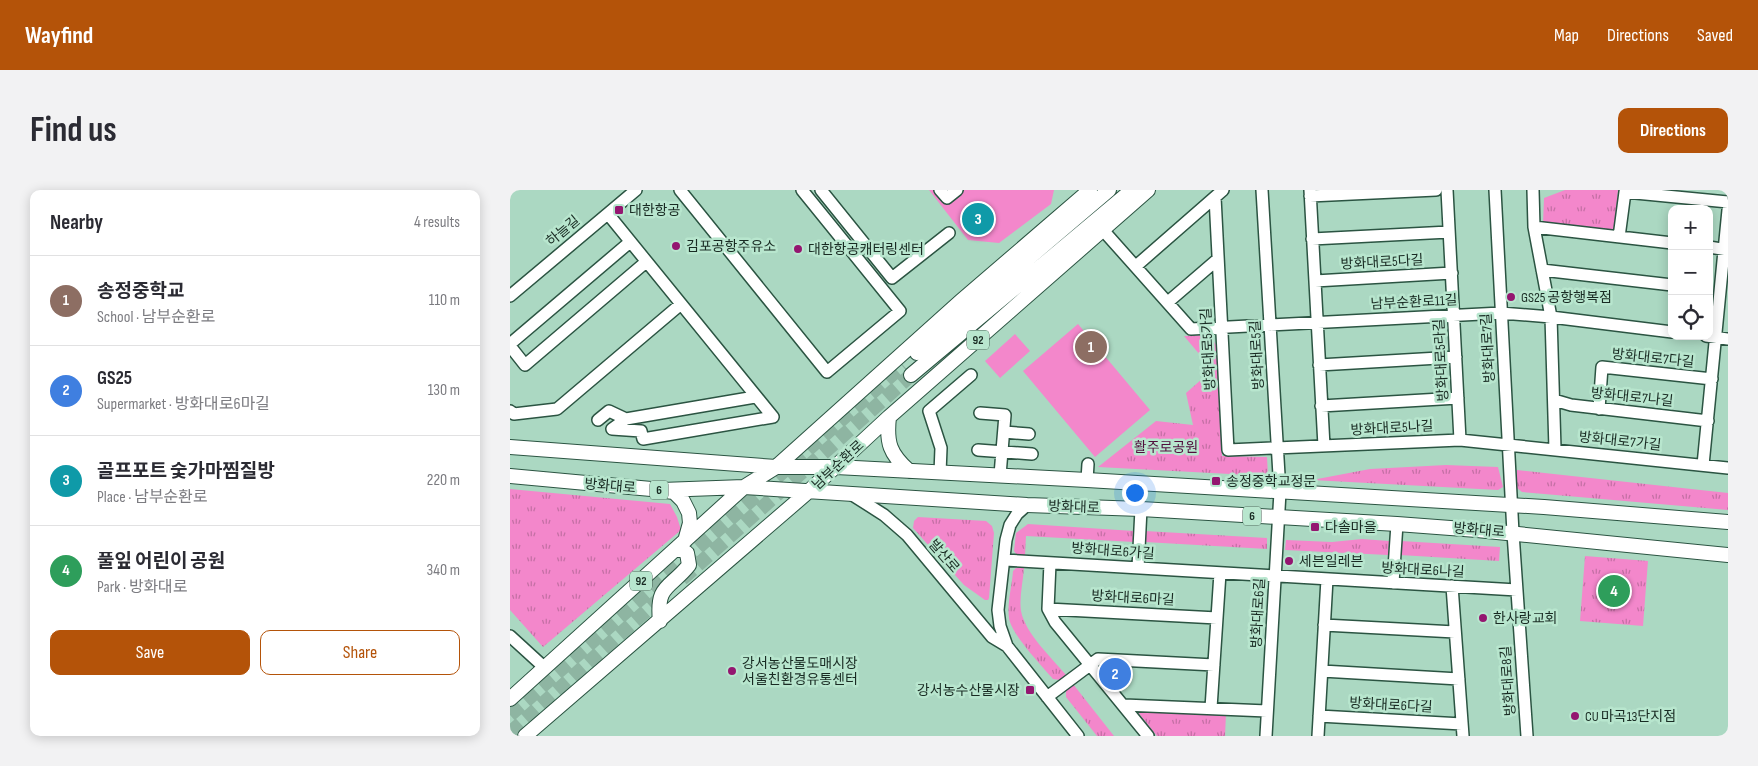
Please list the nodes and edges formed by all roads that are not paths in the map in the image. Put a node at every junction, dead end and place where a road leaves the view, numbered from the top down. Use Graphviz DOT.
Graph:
graph roads {
  1 [pos="636,190"];
  2 [pos="680,190"];
  3 [pos="802,190"];
  4 [pos="821,190"];
  5 [pos="940,190"];
  6 [pos="957,190"];
  7 [pos="1090,190"];
  8 [pos="1109,190"];
  9 [pos="1132,190"];
  10 [pos="1148,190"];
  11 [pos="1262,190"];
  12 [pos="1436,190"];
  13 [pos="1447,190"];
  14 [pos="1495,190"];
  15 [pos="1534,190"];
  16 [pos="1219,193"];
  17 [pos="1310,193"];
  18 [pos="1728,202"];
  19 [pos="1728,210"];
  20 [pos="608,214"];
  21 [pos="1534,227"];
  22 [pos="1102,229"];
  23 [pos="1450,232"];
  24 [pos="949,233"];
  25 [pos="1619,237"];
  26 [pos="1312,239"];
  27 [pos="630,242"];
  28 [pos="1668,243"];
  29 [pos="1713,247"];
  30 [pos="1726,249"];
  31 [pos="1218,259"];
  32 [pos="646,262"];
  33 [pos="1136,266"];
  34 [pos="1542,270"];
  35 [pos="1452,273"];
  36 [pos="1315,281"];
  37 [pos="1668,285"];
  38 [pos="1719,290"];
  39 [pos="510,296"];
  40 [pos="1164,298"];
  41 [pos="1152,302"];
  42 [pos="681,304"];
  43 [pos="1501,313"];
  44 [pos="1454,315"];
  45 [pos="1551,317"];
  46 [pos="1317,322"];
  47 [pos="1270,324"];
  48 [pos="1713,325"];
  49 [pos="1222,327"];
  50 [pos="1668,332"];
  51 [pos="1713,337"];
  52 [pos="1728,339"];
  53 [pos="1711,340"];
  54 [pos="510,345"];
  55 [pos="1456,357"];
  56 [pos="1319,364"];
  57 [pos="971,375"];
  58 [pos="1712,379"];
  59 [pos="756,397"];
  60 [pos="1458,398"];
  61 [pos="1554,400"];
  62 [pos="1322,406"];
  63 [pos="1600,408"];
  64 [pos="510,411"];
  65 [pos="980,413"];
  66 [pos="889,417"];
  67 [pos="626,419"];
  68 [pos="598,420"];
  69 [pos="1708,421"];
  70 [pos="1004,432"];
  71 [pos="1029,434"];
  72 [pos="1460,440"];
  73 [pos="1508,444"];
  74 [pos="1324,446"];
  75 [pos="510,447"];
  76 [pos="1277,448"];
  77 [pos="1555,449"];
  78 [pos="978,450"];
  79 [pos="1002,452"];
  80 [pos="1032,454"];
  81 [pos="1088,464"];
  82 [pos="1703,465"];
  83 [pos="776,467"];
  84 [pos="836,468"];
  85 [pos="1728,468"];
  86 [pos="909,472"];
  87 [pos="940,473"];
  88 [pos="510,476"];
  89 [pos="1000,476"];
  90 [pos="1087,480"];
  91 [pos="744,487"];
  92 [pos="662,490"];
  93 [pos="809,491"];
  94 [pos="1280,492"];
  95 [pos="850,493"];
  96 [pos="1027,505"];
  97 [pos="1512,505"];
  98 [pos="1141,509"];
  99 [pos="1279,518"];
  100 [pos="1728,522"];
  101 [pos="1397,524"];
  102 [pos="1513,533"];
  103 [pos="680,546"];
  104 [pos="1728,555"];
  105 [pos="1005,560"];
  106 [pos="1050,563"];
  107 [pos="1138,568"];
  108 [pos="1220,573"];
  109 [pos="1275,576"];
  110 [pos="1327,579"];
  111 [pos="1393,583"];
  112 [pos="1452,586"];
  113 [pos="1517,590"];
  114 [pos="1048,609"];
  115 [pos="1217,618"];
  116 [pos="660,621"];
  117 [pos="1324,625"];
  118 [pos="1455,632"];
  119 [pos="510,636"];
  120 [pos="1007,646"];
  121 [pos="1090,665"];
  122 [pos="1214,665"];
  123 [pos="545,668"];
  124 [pos="1322,671"];
  125 [pos="1458,679"];
  126 [pos="1047,697"];
  127 [pos="510,699"];
  128 [pos="1124,705"];
  129 [pos="1211,708"];
  130 [pos="1267,711"];
  131 [pos="1319,716"];
  132 [pos="1462,730"];
  133 [pos="525,736"];
  134 [pos="1078,736"];
  135 [pos="1148,736"];
  136 [pos="1266,736"];
  137 [pos="1318,736"];
  138 [pos="1527,736"];
  1 -- 20 [label="street, 하늘길"];
  2 -- 3 [label="street"];
  4 -- 24 [label="street"];
  5 -- 6 [label="street"];
  7 -- 83 [label="main road, 92"];
  8 -- 9 [label="main road, 92"];
  10 -- 22 [label="main road, 남부순환로 / 92"];
  11 -- 47 [label="street, 방화대로5길"];
  12 -- 17 [label="street"];
  13 -- 23 [label="street, 방화대로5라길"];
  14 -- 43 [label="street, 방화대로7길"];
  15 -- 21 [label="street"];
  16 -- 31 [label="street, 방화대로5가길"];
  16 -- 33 [label="street"];
  17 -- 26 [label="street"];
  18 -- 25 [label="street"];
  19 -- 30 [label="street, 방화대로7다길"];
  20 -- 27 [label="street"];
  20 -- 39 [label="street, 하늘길"];
  21 -- 25 [label="street"];
  21 -- 34 [label="street"];
  22 -- 33 [label="street, 남부순환로11길"];
  22 -- 66 [label="main road, 남부순환로 / 92"];
  23 -- 26 [label="street, 방화대로5다길"];
  23 -- 35 [label="street, 방화대로5라길"];
  25 -- 28 [label="street"];
  26 -- 36 [label="street"];
  27 -- 32 [label="street"];
  27 -- 54 [label="street"];
  29 -- 30 [label="street"];
  30 -- 38 [label="street, 방화대로7다길"];
  31 -- 40 [label="street"];
  31 -- 49 [label="street, 방화대로5가길"];
  32 -- 42 [label="street"];
  32 -- 54 [label="street"];
  33 -- 40 [label="street, 남부순환로11길"];
  34 -- 37 [label="street"];
  34 -- 45 [label="street"];
  35 -- 36 [label="street, 방화대로5다길"];
  35 -- 44 [label="street, 방화대로5라길"];
  36 -- 46 [label="street"];
  38 -- 48 [label="street, 방화대로7다길"];
  40 -- 41 [label="street"];
  40 -- 49 [label="street, 남부순환로11길"];
  42 -- 59 [label="street"];
  42 -- 64 [label="street"];
  43 -- 44 [label="street, 남부순환로11길"];
  43 -- 45 [label="street, 남부순환로11길"];
  43 -- 73 [label="street, 방화대로7길"];
  44 -- 46 [label="street, 남부순환로11길"];
  44 -- 55 [label="street, 방화대로5라길"];
  45 -- 50 [label="street, 남부순환로11길"];
  45 -- 61 [label="street"];
  46 -- 47 [label="street, 남부순환로11길"];
  46 -- 56 [label="street"];
  47 -- 49 [label="street, 남부순환로11길"];
  47 -- 76 [label="street, 방화대로5길"];
  49 -- 76 [label="street, 방화대로5가길"];
  51 -- 52 [label="street"];
  53 -- 58 [label="street, 방화대로7다길"];
  55 -- 56 [label="street"];
  55 -- 60 [label="street, 방화대로5라길"];
  56 -- 62 [label="street"];
  57 -- 87 [label="street"];
  58 -- 63 [label="street, 방화대로7다길"];
  58 -- 69 [label="street, 방화대로7다길"];
  59 -- 67 [label="street"];
  59 -- 67 [label="street"];
  60 -- 62 [label="street"];
  60 -- 72 [label="street, 방화대로5라길"];
  61 -- 63 [label="street, 방화대로7나길"];
  61 -- 77 [label="street"];
  62 -- 74 [label="street"];
  63 -- 69 [label="street, 방화대로7나길"];
  65 -- 70 [label="street"];
  66 -- 84 [label="main road, 남부순환로 / 92"];
  66 -- 86 [label="main road"];
  67 -- 68 [label="street"];
  69 -- 82 [label="street, 방화대로7다길"];
  70 -- 71 [label="street"];
  70 -- 79 [label="street"];
  72 -- 73 [label="street, 방화대로5나길"];
  72 -- 74 [label="street, 방화대로5나길"];
  73 -- 77 [label="street, 방화대로7가길"];
  73 -- 97 [label="street, 방화대로7길"];
  74 -- 76 [label="street, 방화대로5나길"];
  75 -- 83 [label="main road, 방화대로 / 6"];
  76 -- 94 [label="street, 방화대로5길"];
  77 -- 82 [label="street, 방화대로7가길"];
  78 -- 79 [label="street"];
  79 -- 80 [label="street"];
  79 -- 89 [label="street"];
  81 -- 90 [label="street"];
  82 -- 85 [label="street, 방화대로7가길"];
  83 -- 84 [label="main road, 방화대로 / 6"];
  83 -- 91 [label="main road, 92"];
  84 -- 86 [label="main road, 방화대로 / 6"];
  84 -- 93 [label="main road, 남부순환로 / 92"];
  86 -- 87 [label="main road, 방화대로 / 6"];
  87 -- 89 [label="main road, 방화대로 / 6"];
  88 -- 92 [label="main road, 방화대로 / 6"];
  89 -- 90 [label="main road, 방화대로 / 6"];
  90 -- 94 [label="main road, 방화대로 / 6"];
  91 -- 92 [label="main road, 방화대로 / 6"];
  91 -- 93 [label="main road, 방화대로 / 6"];
  91 -- 103 [label="main road, 92"];
  92 -- 103 [label="main road"];
  93 -- 95 [label="main road, 방화대로 / 6"];
  93 -- 116 [label="main road, 남부순환로 / 92"];
  94 -- 97 [label="main road, 방화대로 / 6"];
  94 -- 99 [label="street, 방화대로5길"];
  95 -- 96 [label="main road, 방화대로"];
  95 -- 120 [label="street, 발산로"];
  96 -- 98 [label="main road, 방화대로 / 6"];
  96 -- 105 [label="street, 발산로"];
  97 -- 100 [label="main road, 방화대로"];
  97 -- 102 [label="street, 방화대로8길"];
  98 -- 99 [label="main road, 방화대로 / 6"];
  98 -- 107 [label="street"];
  99 -- 101 [label="main road, 방화대로 / 6"];
  99 -- 109 [label="street, 방화대로6길"];
  101 -- 102 [label="main road, 방화대로 / 6"];
  101 -- 111 [label="street"];
  102 -- 104 [label="main road, 방화대로"];
  102 -- 113 [label="street, 방화대로8길"];
  103 -- 116 [label="main road"];
  103 -- 123 [label="main road, 92"];
  105 -- 106 [label="street, 방화대로6가길"];
  105 -- 120 [label="street, 발산로"];
  106 -- 107 [label="street, 방화대로6가길"];
  106 -- 114 [label="street"];
  107 -- 108 [label="street, 방화대로6가길"];
  108 -- 109 [label="street, 방화대로6가길"];
  108 -- 115 [label="street"];
  109 -- 110 [label="street, 방화대로6나길"];
  109 -- 130 [label="street, 방화대로6길"];
  110 -- 111 [label="street, 방화대로6나길"];
  110 -- 117 [label="street"];
  111 -- 112 [label="street, 방화대로6나길"];
  112 -- 113 [label="street, 방화대로6나길"];
  112 -- 118 [label="street, 방화대로6다길"];
  113 -- 138 [label="street, 방화대로8길"];
  114 -- 115 [label="street, 방화대로6마길"];
  114 -- 121 [label="street"];
  115 -- 122 [label="street"];
  116 -- 133 [label="main road, 남부순환로 / 92"];
  117 -- 118 [label="street"];
  117 -- 124 [label="street"];
  118 -- 125 [label="street, 방화대로6다길"];
  119 -- 123 [label="street"];
  120 -- 126 [label="street, 발산로"];
  121 -- 122 [label="street"];
  121 -- 126 [label="street"];
  121 -- 128 [label="street"];
  122 -- 129 [label="street"];
  123 -- 127 [label="main road, 92"];
  124 -- 125 [label="street"];
  124 -- 131 [label="street"];
  125 -- 132 [label="street, 방화대로6다길"];
  126 -- 134 [label="street, 발산로"];
  128 -- 129 [label="street"];
  128 -- 135 [label="street"];
  129 -- 130 [label="street"];
  130 -- 136 [label="street, 방화대로6길"];
  131 -- 132 [label="street, 방화대로6다길"];
  131 -- 137 [label="street"];
}
